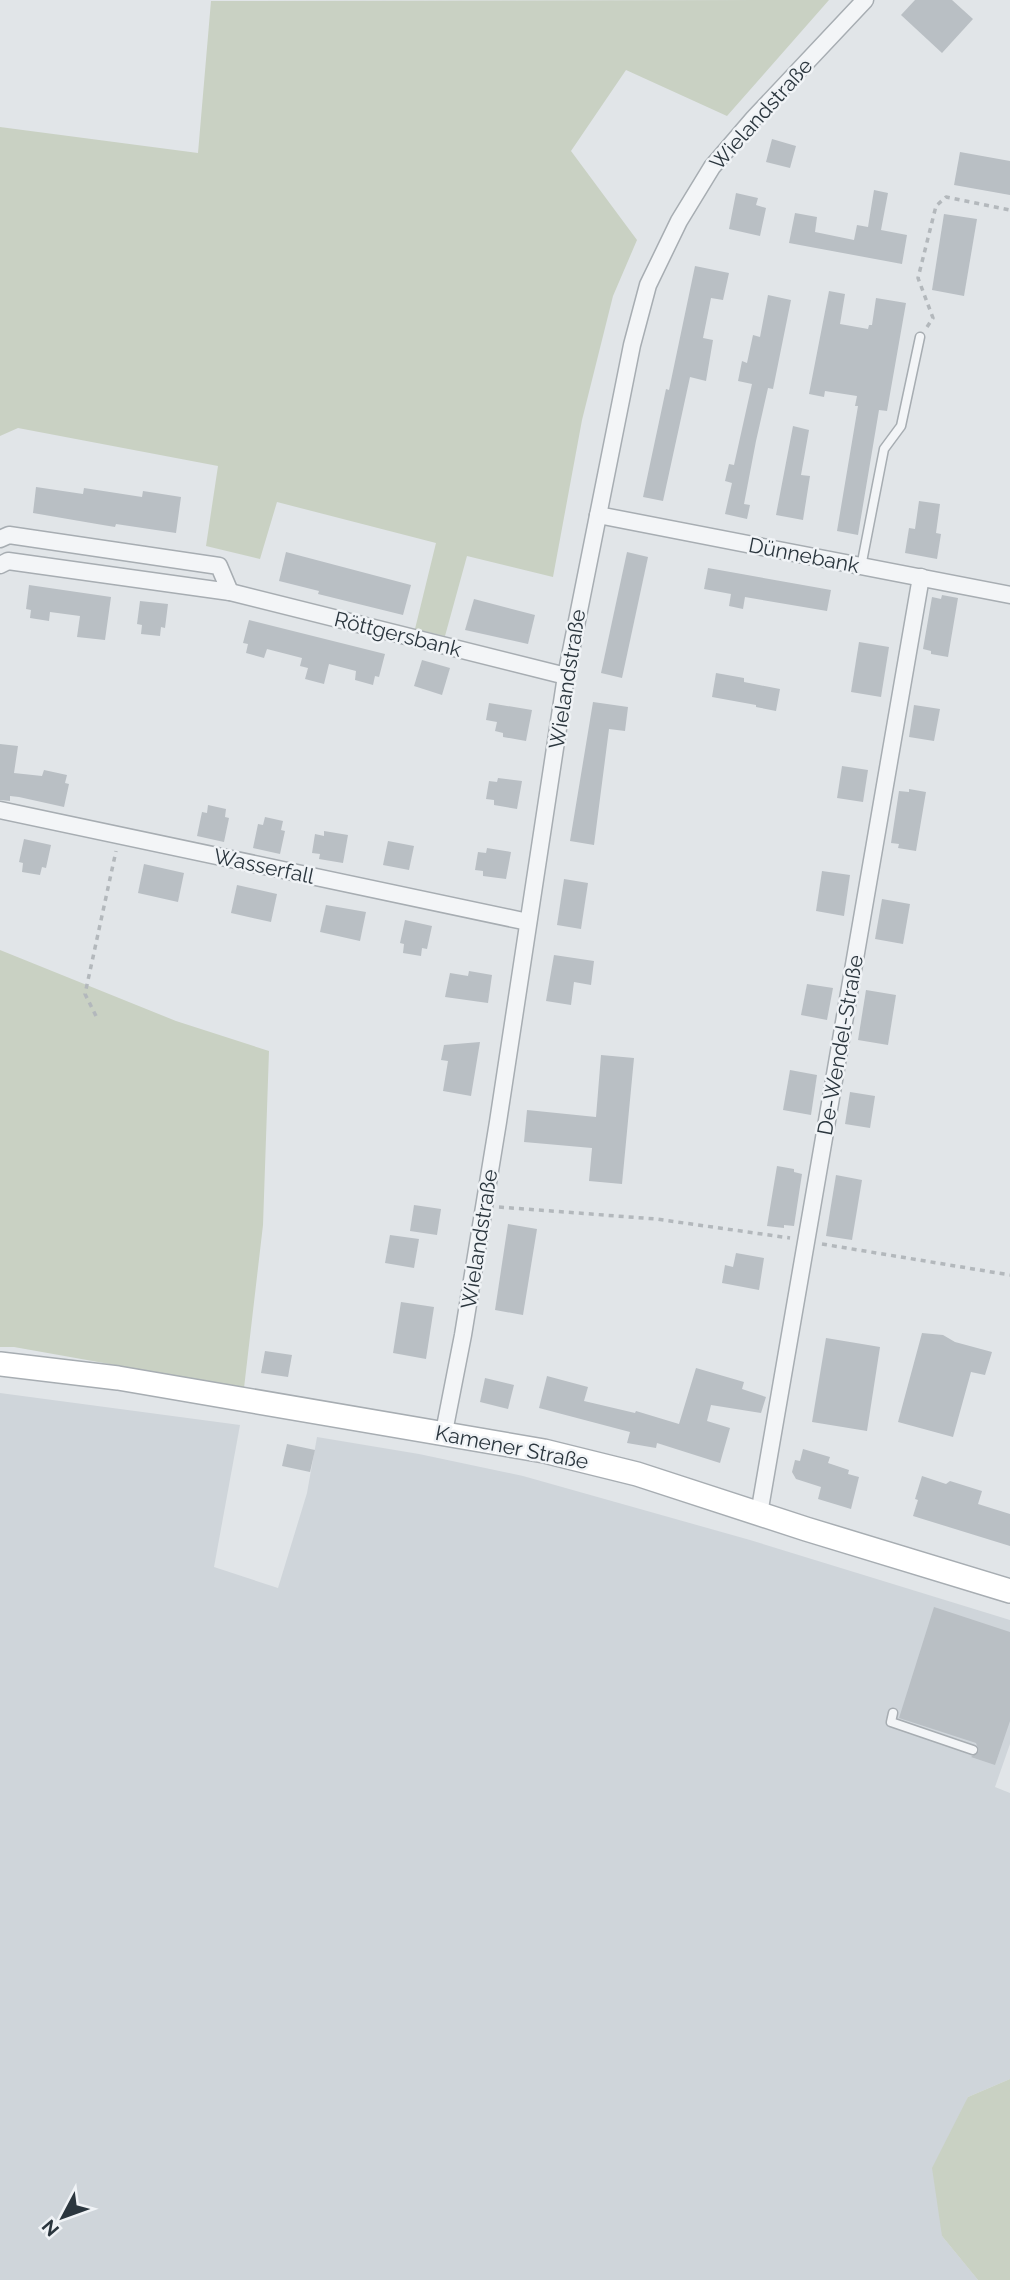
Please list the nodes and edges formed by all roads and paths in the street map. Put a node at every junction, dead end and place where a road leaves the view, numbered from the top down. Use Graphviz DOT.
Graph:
graph roads {
  1 [pos="865,0"];
  2 [pos="1010,210"];
  3 [pos="920,337"];
  4 [pos="598,515"];
  5 [pos="0,539"];
  6 [pos="66,542"];
  7 [pos="88,545"];
  8 [pos="120,550"];
  9 [pos="0,565"];
  10 [pos="861,567"];
  11 [pos="62,568"];
  12 [pos="83,570"];
  13 [pos="115,575"];
  14 [pos="921,577"];
  15 [pos="230,592"];
  16 [pos="1010,595"];
  17 [pos="566,677"];
  18 [pos="0,810"];
  19 [pos="121,835"];
  20 [pos="528,922"];
  21 [pos="96,1016"];
  22 [pos="484,1206"];
  23 [pos="747,1232"];
  24 [pos="886,1255"];
  25 [pos="1010,1275"];
  26 [pos="0,1364"];
  27 [pos="444,1432"];
  28 [pos="759,1514"];
  29 [pos="1010,1591"];
  30 [pos="893,1713"];
  31 [pos="973,1750"];
  1 -- 4 [label="street, Wielandstraße"];
  2 -- 3 [label="path"];
  3 -- 10 [label="lane"];
  4 -- 10 [label="street, Dünnebank"];
  4 -- 17 [label="street, Wielandstraße"];
  5 -- 6 [label="street"];
  6 -- 7 [label="street"];
  6 -- 11 [label="street"];
  7 -- 8 [label="street"];
  7 -- 12 [label="street"];
  8 -- 13 [label="street"];
  8 -- 15 [label="street"];
  9 -- 11 [label="street, Röttgersbank"];
  10 -- 14 [label="street, Dünnebank"];
  11 -- 12 [label="street, Röttgersbank"];
  12 -- 13 [label="street, Röttgersbank"];
  13 -- 15 [label="street, Röttgersbank"];
  14 -- 16 [label="street, Dünnebank"];
  14 -- 28 [label="street, De-Wendel-Straße"];
  15 -- 17 [label="street, Röttgersbank"];
  17 -- 20 [label="street, Wielandstraße"];
  18 -- 19 [label="street, Wasserfall"];
  19 -- 20 [label="street, Wasserfall"];
  19 -- 21 [label="path"];
  20 -- 22 [label="street, Wielandstraße"];
  22 -- 23 [label="path"];
  22 -- 27 [label="street, Wielandstraße"];
  24 -- 25 [label="path"];
  26 -- 27 [label="main road, Kamener Straße"];
  27 -- 28 [label="main road, Kamener Straße"];
  28 -- 29 [label="main road, Kamener Straße"];
  30 -- 31 [label="lane"];
}
